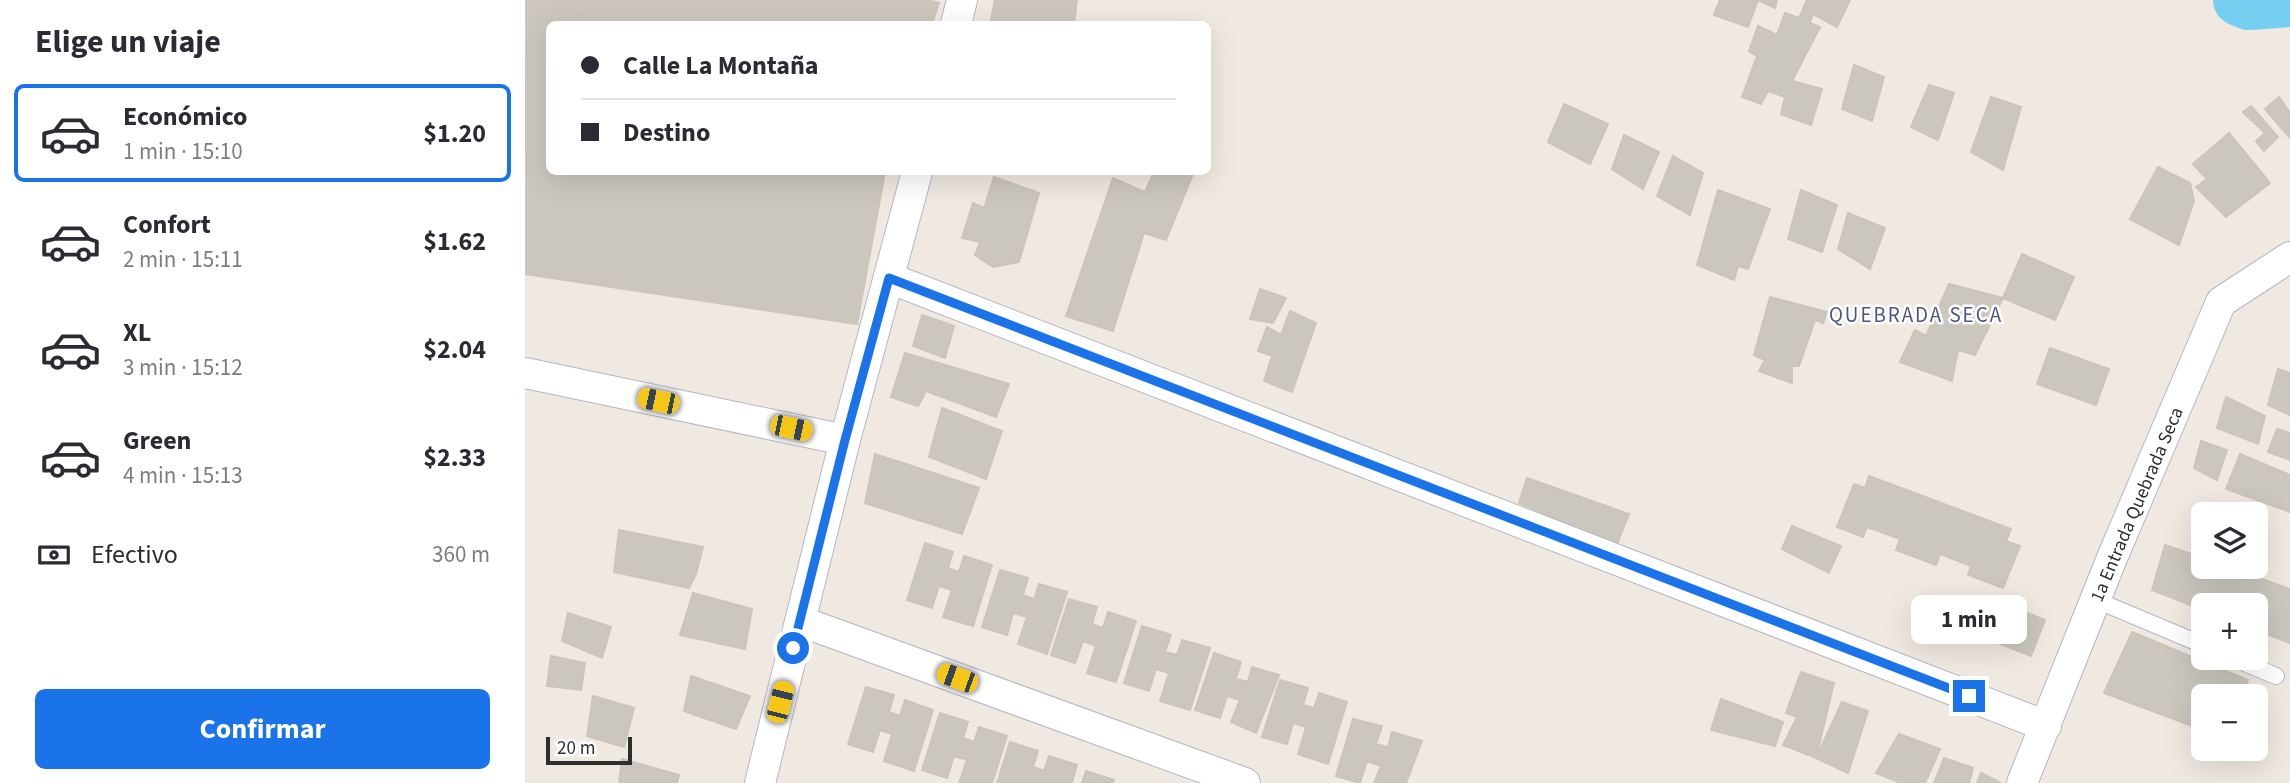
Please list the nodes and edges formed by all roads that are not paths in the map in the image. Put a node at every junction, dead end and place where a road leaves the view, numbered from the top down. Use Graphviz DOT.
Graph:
graph roads {
  1 [pos="962,0"];
  2 [pos="956,21"];
  3 [pos="916,175"];
  4 [pos="2290,257"];
  5 [pos="889,278"];
  6 [pos="525,373"];
  7 [pos="845,440"];
  8 [pos="2096,600"];
  9 [pos="800,621"];
  10 [pos="2191,640"];
  11 [pos="2262,670"];
  12 [pos="2276,676"];
  13 [pos="2046,726"];
  14 [pos="760,783"];
  15 [pos="1245,783"];
  16 [pos="2022,783"];
  1 -- 2 [label="street"];
  3 -- 5 [label="street"];
  4 -- 8 [label="street, 1a Entrada Quebrada Seca"];
  5 -- 7 [label="street"];
  5 -- 13 [label="street"];
  6 -- 7 [label="street"];
  7 -- 9 [label="street"];
  8 -- 10 [label="lane"];
  8 -- 13 [label="street, 1a Entrada Quebrada Seca"];
  9 -- 14 [label="street"];
  9 -- 15 [label="street"];
  11 -- 12 [label="lane"];
  13 -- 16 [label="street, 1a Entrada Quebrada Seca"];
}
